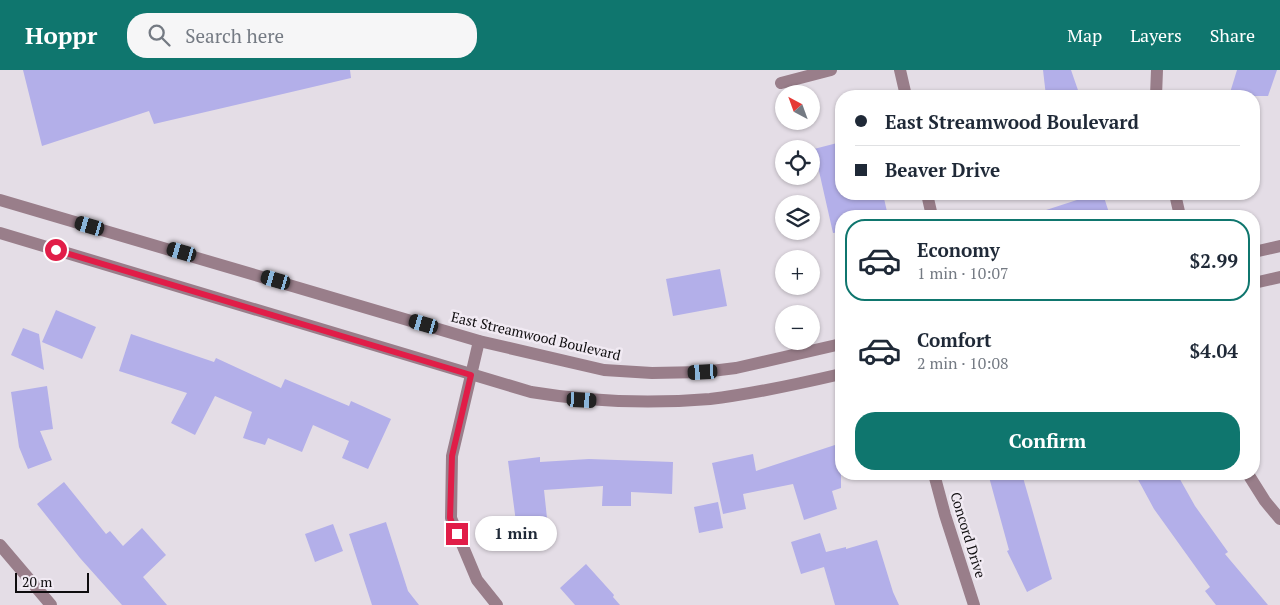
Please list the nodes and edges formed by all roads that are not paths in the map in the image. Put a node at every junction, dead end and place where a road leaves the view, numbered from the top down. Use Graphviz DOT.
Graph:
graph roads {
  1 [pos="831,70"];
  2 [pos="900,70"];
  3 [pos="1157,70"];
  4 [pos="781,83"];
  5 [pos="905,90"];
  6 [pos="1156,90"];
  7 [pos="0,198"];
  8 [pos="0,233"];
  9 [pos="1280,246"];
  10 [pos="1260,251"];
  11 [pos="1280,277"];
  12 [pos="1260,282"];
  13 [pos="479,341"];
  14 [pos="835,345"];
  15 [pos="471,375"];
  16 [pos="835,375"];
  17 [pos="936,480"];
  18 [pos="1252,480"];
  19 [pos="1280,519"];
  20 [pos="0,544"];
  21 [pos="51,605"];
  22 [pos="497,605"];
  23 [pos="974,605"];
  1 -- 4 [label="street"];
  2 -- 5 [label="street"];
  3 -- 6 [label="street"];
  7 -- 13 [label="street, East Streamwood Boulevard"];
  8 -- 15 [label="street"];
  9 -- 10 [label="street"];
  11 -- 12 [label="street"];
  13 -- 14 [label="street, East Streamwood Boulevard"];
  13 -- 15 [label="street"];
  15 -- 16 [label="street"];
  15 -- 22 [label="street"];
  17 -- 23 [label="street, Concord Drive"];
  18 -- 19 [label="street"];
  20 -- 21 [label="street"];
}
